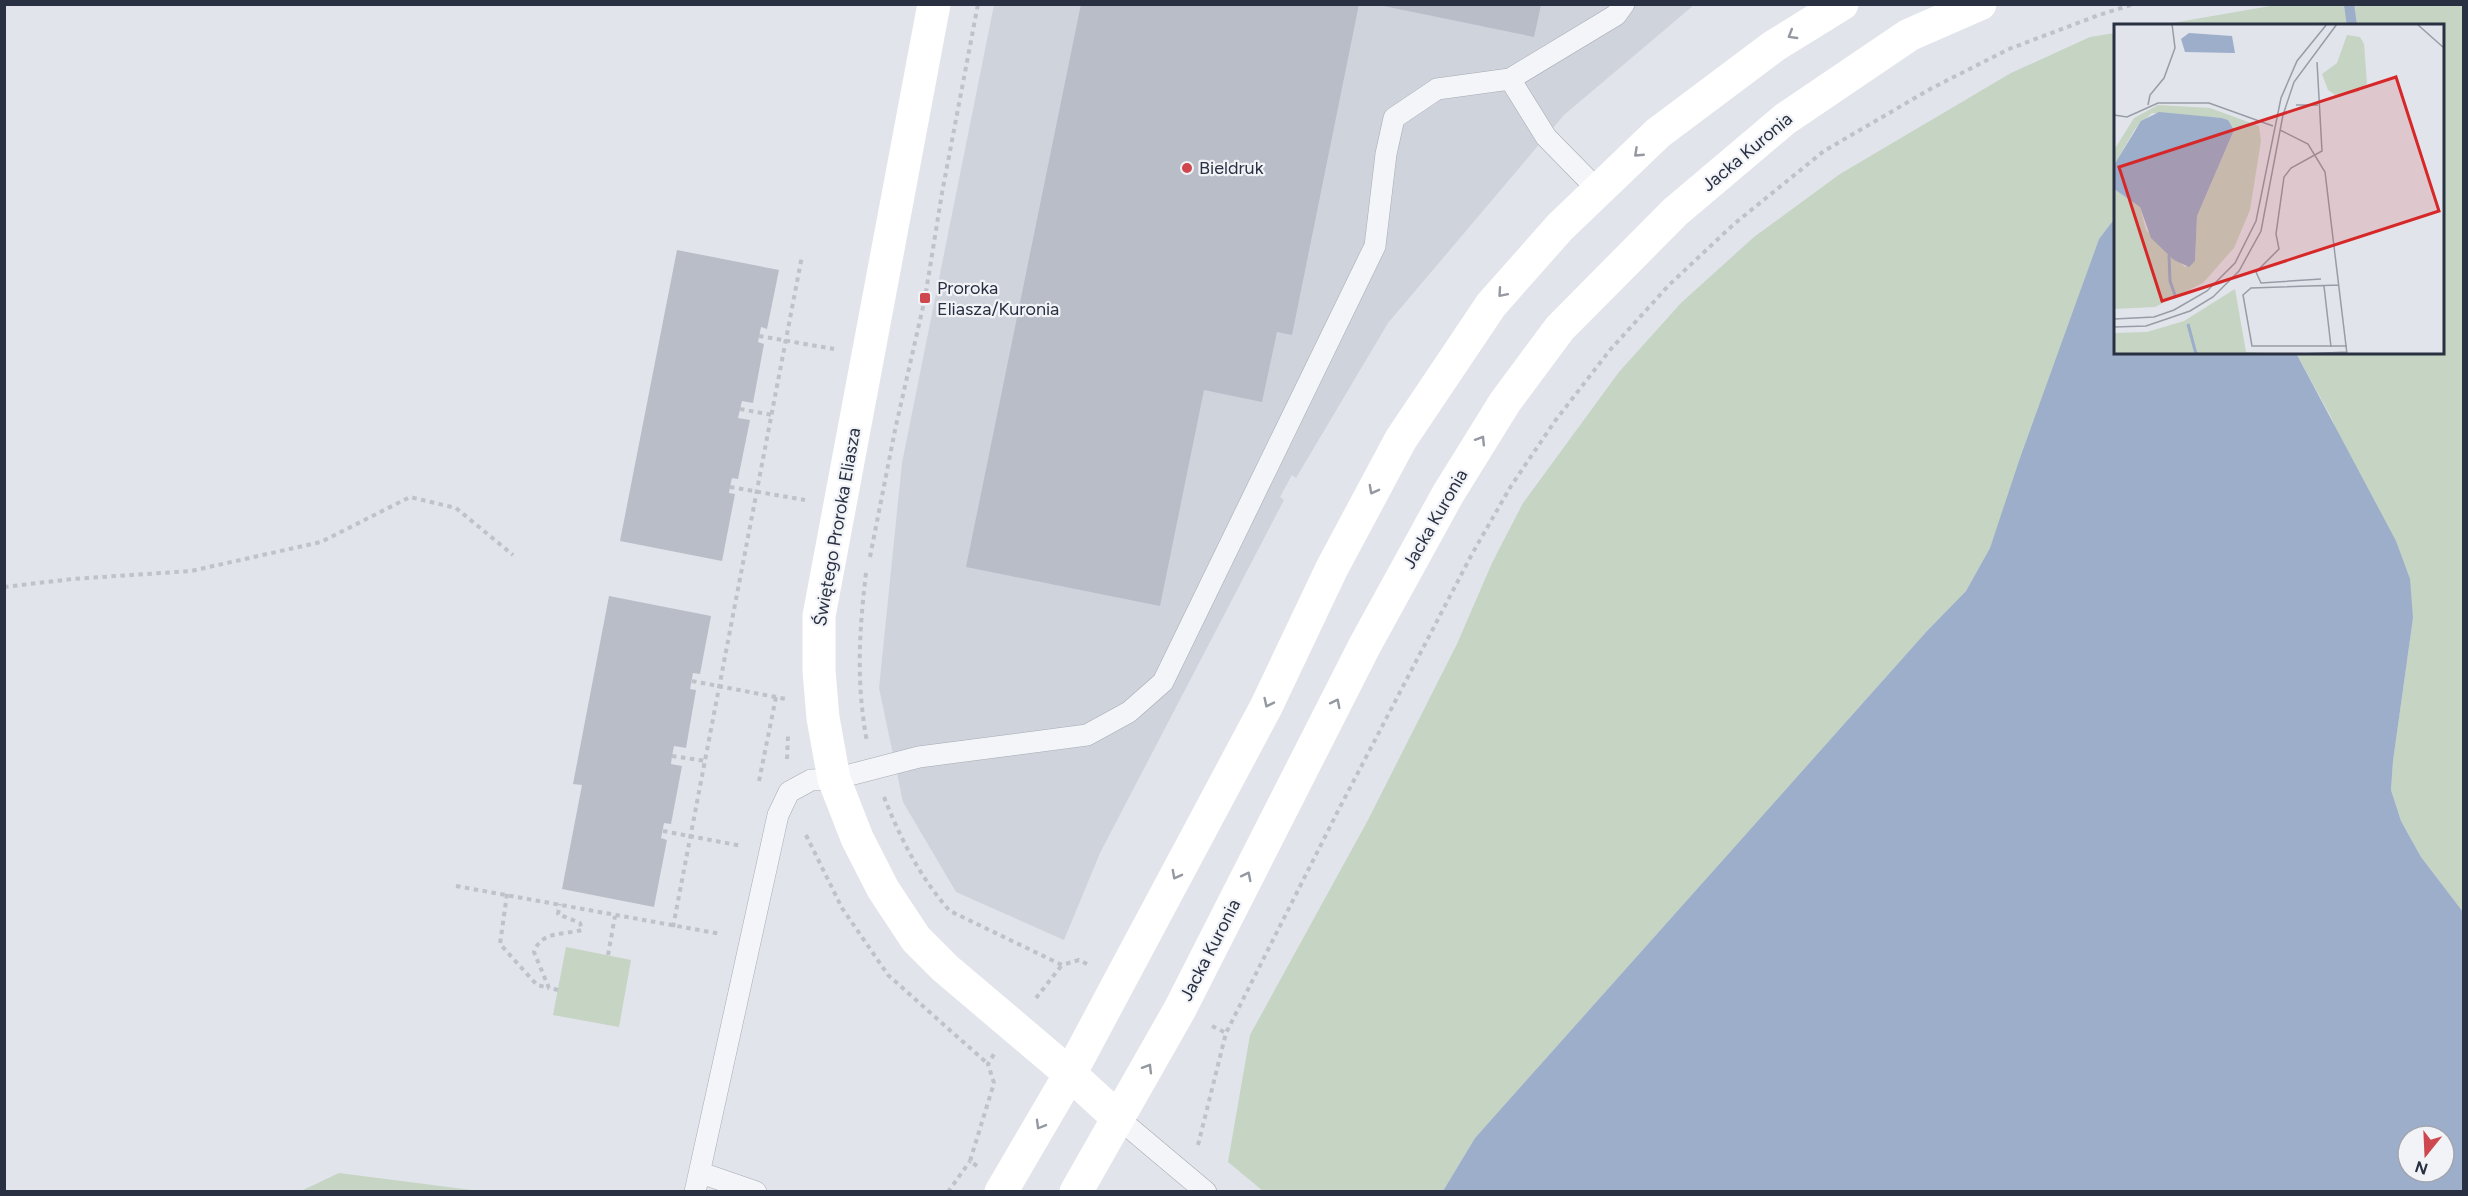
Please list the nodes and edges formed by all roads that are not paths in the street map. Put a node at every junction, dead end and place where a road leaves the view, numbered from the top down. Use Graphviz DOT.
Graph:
graph roads {
  1 [pos="934,4"];
  2 [pos="1624,4"];
  3 [pos="1842,4"];
  4 [pos="1980,4"];
  5 [pos="1510,79"];
  6 [pos="1598,190"];
  7 [pos="834,778"];
  8 [pos="1070,1074"];
  9 [pos="1118,1118"];
  10 [pos="698,1182"];
  11 [pos="1004,1188"];
  12 [pos="756,1191"];
  13 [pos="1076,1191"];
  14 [pos="1206,1191"];
  1 -- 7 [label="main road, Świętego Proroka Eliasza"];
  2 -- 5 [label="lane"];
  3 -- 6 [label="main road, one-way"];
  9 -- 4 [label="main road, Jacka Kuronia, one-way"];
  5 -- 6 [label="lane"];
  5 -- 7 [label="lane"];
  6 -- 8 [label="main road, one-way"];
  7 -- 8 [label="main road, Świętego Proroka Eliasza"];
  7 -- 10 [label="lane"];
  8 -- 9 [label="main road, Świętego Proroka Eliasza"];
  8 -- 11 [label="main road, one-way"];
  9 -- 13 [label="main road, Jacka Kuronia"];
  9 -- 14 [label="lane"];
  10 -- 12 [label="lane"];
}
